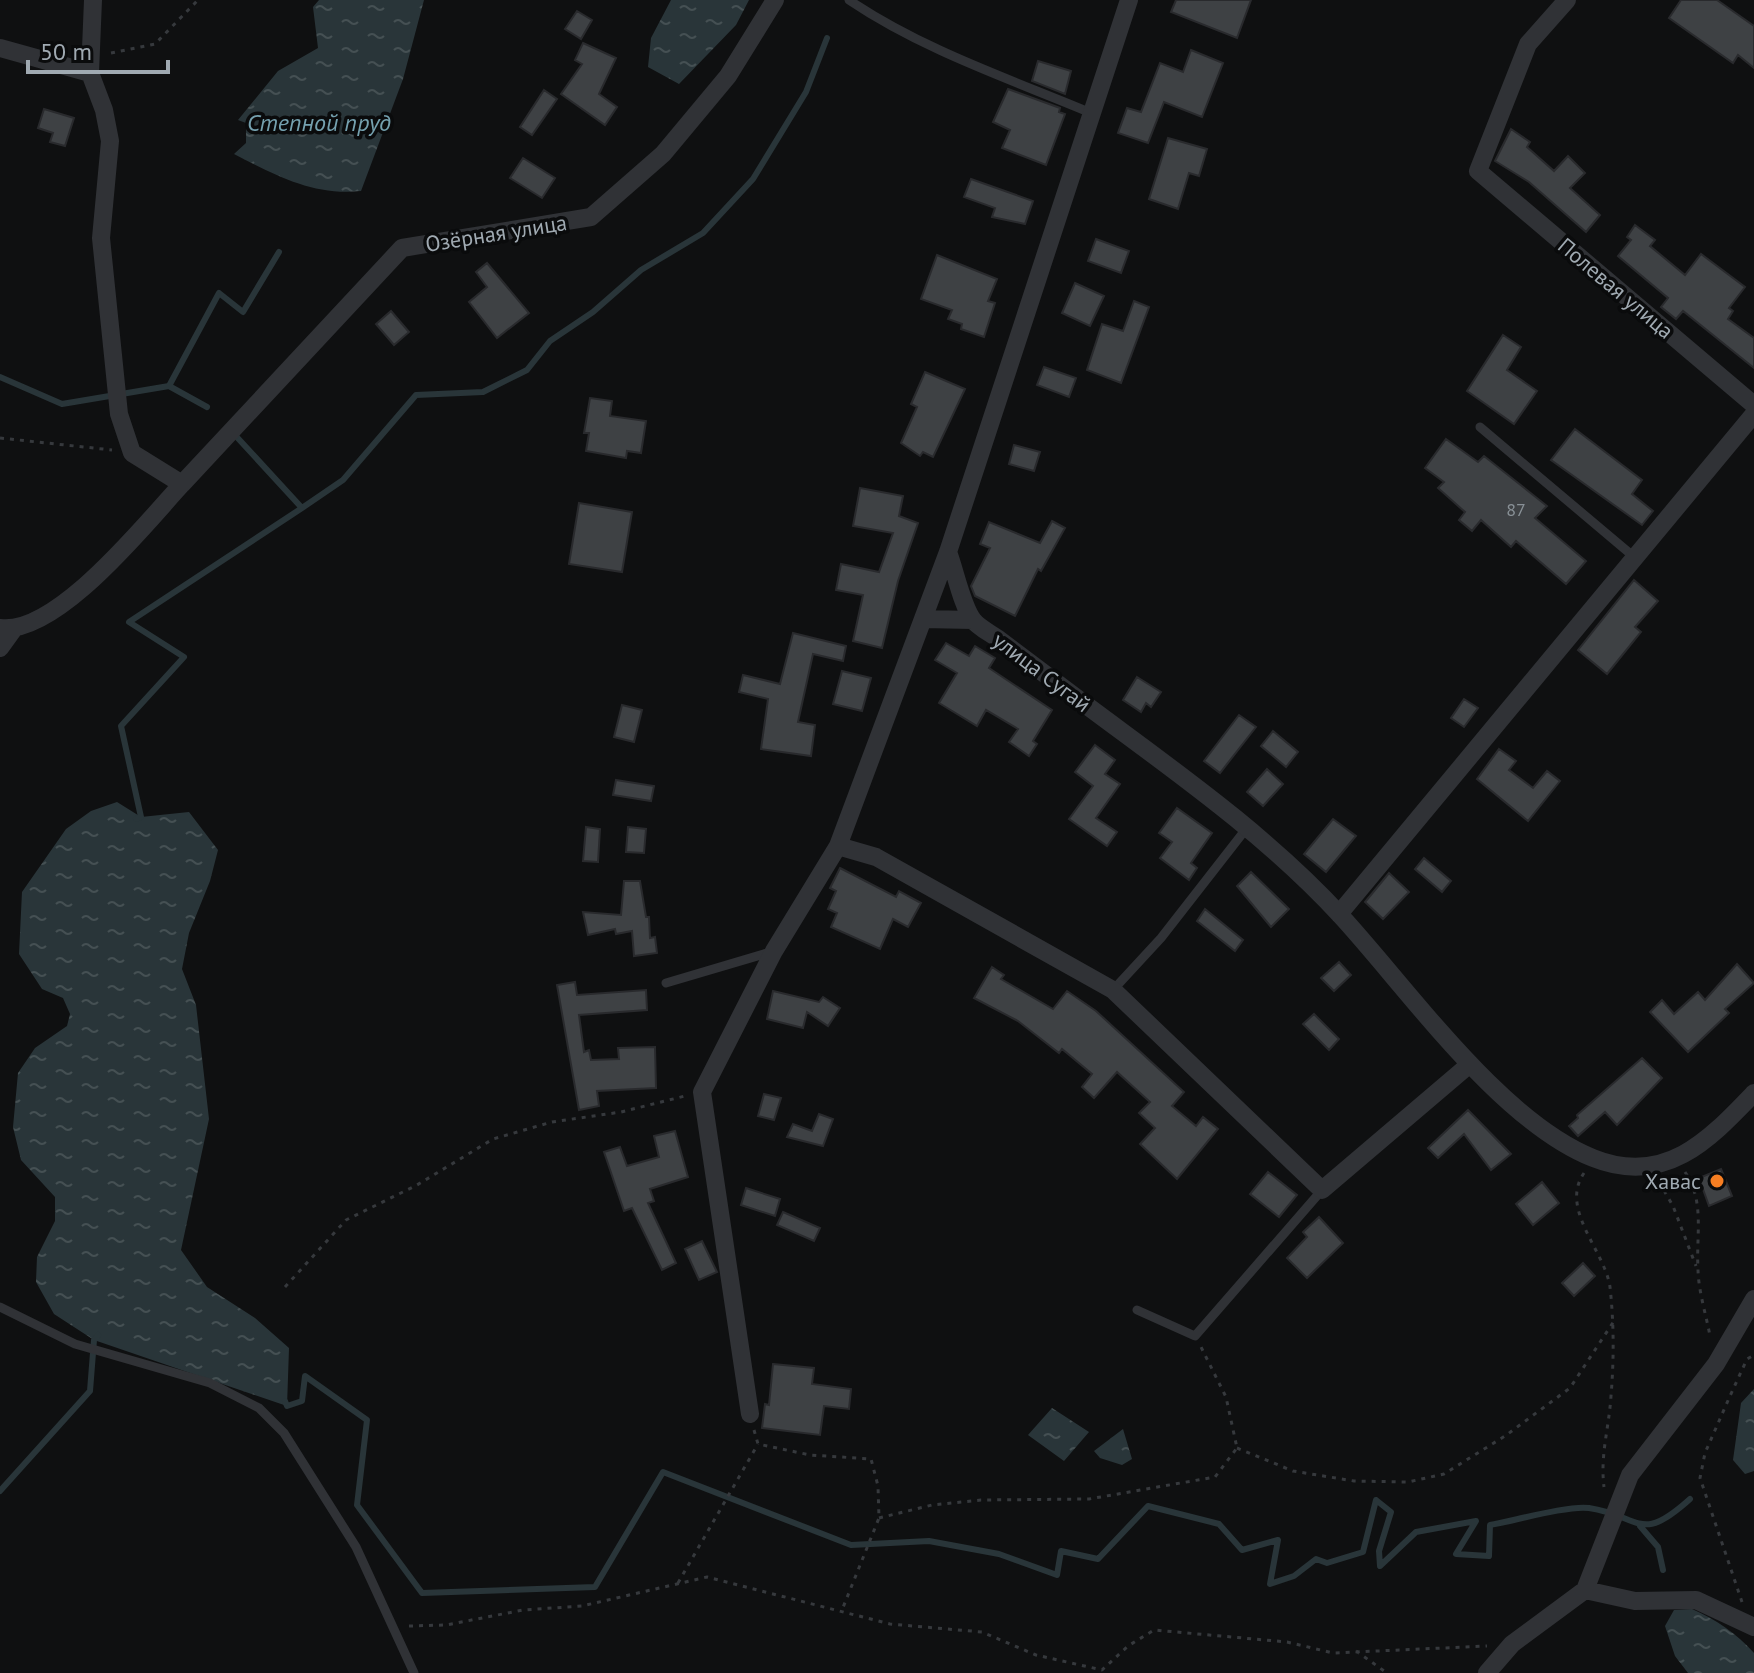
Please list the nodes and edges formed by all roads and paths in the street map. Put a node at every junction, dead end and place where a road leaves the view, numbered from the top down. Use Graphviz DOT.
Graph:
graph roads {
  1 [pos="93,0"];
  2 [pos="198,0"];
  3 [pos="775,0"];
  4 [pos="849,0"];
  5 [pos="1129,0"];
  6 [pos="1567,0"];
  7 [pos="0,48"];
  8 [pos="90,65"];
  9 [pos="1091,113"];
  10 [pos="1754,405"];
  11 [pos="1754,414"];
  12 [pos="1480,427"];
  13 [pos="0,438"];
  14 [pos="132,453"];
  15 [pos="182,484"];
  16 [pos="948,552"];
  17 [pos="1633,556"];
  18 [pos="923,619"];
  19 [pos="973,620"];
  20 [pos="7,629"];
  21 [pos="0,648"];
  22 [pos="1246,829"];
  23 [pos="838,846"];
  24 [pos="1339,914"];
  25 [pos="774,951"];
  26 [pos="666,983"];
  27 [pos="1113,990"];
  28 [pos="1470,1064"];
  29 [pos="702,1092"];
  30 [pos="1754,1093"];
  31 [pos="1676,1158"];
  32 [pos="1594,1159"];
  33 [pos="1649,1165"];
  34 [pos="1322,1190"];
  35 [pos="1697,1270"];
  36 [pos="285,1287"];
  37 [pos="1754,1299"];
  38 [pos="0,1307"];
  39 [pos="1137,1310"];
  40 [pos="1614,1321"];
  41 [pos="1195,1336"];
  42 [pos="1754,1355"];
  43 [pos="1716,1364"];
  44 [pos="750,1414"];
  45 [pos="758,1444"];
  46 [pos="1237,1448"];
  47 [pos="1619,1500"];
  48 [pos="879,1518"];
  49 [pos="678,1584"];
  50 [pos="1585,1590"];
  51 [pos="841,1611"];
  52 [pos="1752,1626"];
  53 [pos="393,1627"];
  54 [pos="1512,1644"];
  55 [pos="1356,1651"];
  56 [pos="414,1673"];
  57 [pos="1387,1673"];
  58 [pos="1487,1673"];
  1 -- 8 [label="street"];
  2 -- 8 [label="path"];
  3 -- 15 [label="street, Озёрная улица"];
  4 -- 9 [label="lane"];
  5 -- 9 [label="street"];
  6 -- 10 [label="street, Полевая улица"];
  7 -- 8 [label="street"];
  8 -- 14 [label="street"];
  9 -- 16 [label="street"];
  11 -- 17 [label="street"];
  12 -- 17 [label="lane"];
  13 -- 14 [label="path"];
  14 -- 15 [label="street"];
  15 -- 20 [label="street"];
  16 -- 18 [label="street"];
  16 -- 19 [label="street, улица Сугай"];
  17 -- 24 [label="street"];
  18 -- 19 [label="street"];
  18 -- 23 [label="street"];
  19 -- 22 [label="street, улица Сугай"];
  20 -- 21 [label="street"];
  22 -- 24 [label="street, улица Сугай"];
  22 -- 27 [label="lane"];
  23 -- 25 [label="street"];
  23 -- 27 [label="street"];
  24 -- 28 [label="street, улица Сугай"];
  25 -- 26 [label="lane"];
  25 -- 29 [label="street"];
  27 -- 34 [label="street"];
  28 -- 32 [label="street, улица Сугай"];
  28 -- 34 [label="street"];
  29 -- 36 [label="path"];
  29 -- 44 [label="street"];
  30 -- 31 [label="street"];
  31 -- 33 [label="street"];
  31 -- 35 [label="path"];
  32 -- 33 [label="street"];
  32 -- 40 [label="path"];
  33 -- 35 [label="path"];
  34 -- 41 [label="lane"];
  35 -- 43 [label="path"];
  37 -- 43 [label="street"];
  38 -- 53 [label="lane"];
  39 -- 41 [label="lane"];
  40 -- 46 [label="path"];
  40 -- 47 [label="path"];
  41 -- 46 [label="path"];
  42 -- 52 [label="path"];
  43 -- 47 [label="street"];
  44 -- 45 [label="path"];
  45 -- 48 [label="path"];
  45 -- 49 [label="path"];
  46 -- 48 [label="path"];
  47 -- 50 [label="street"];
  48 -- 51 [label="path"];
  49 -- 51 [label="path"];
  49 -- 53 [label="path"];
  50 -- 52 [label="street"];
  50 -- 54 [label="street"];
  51 -- 55 [label="path"];
  53 -- 56 [label="lane"];
  54 -- 55 [label="path"];
  54 -- 58 [label="street"];
  55 -- 57 [label="path"];
}
